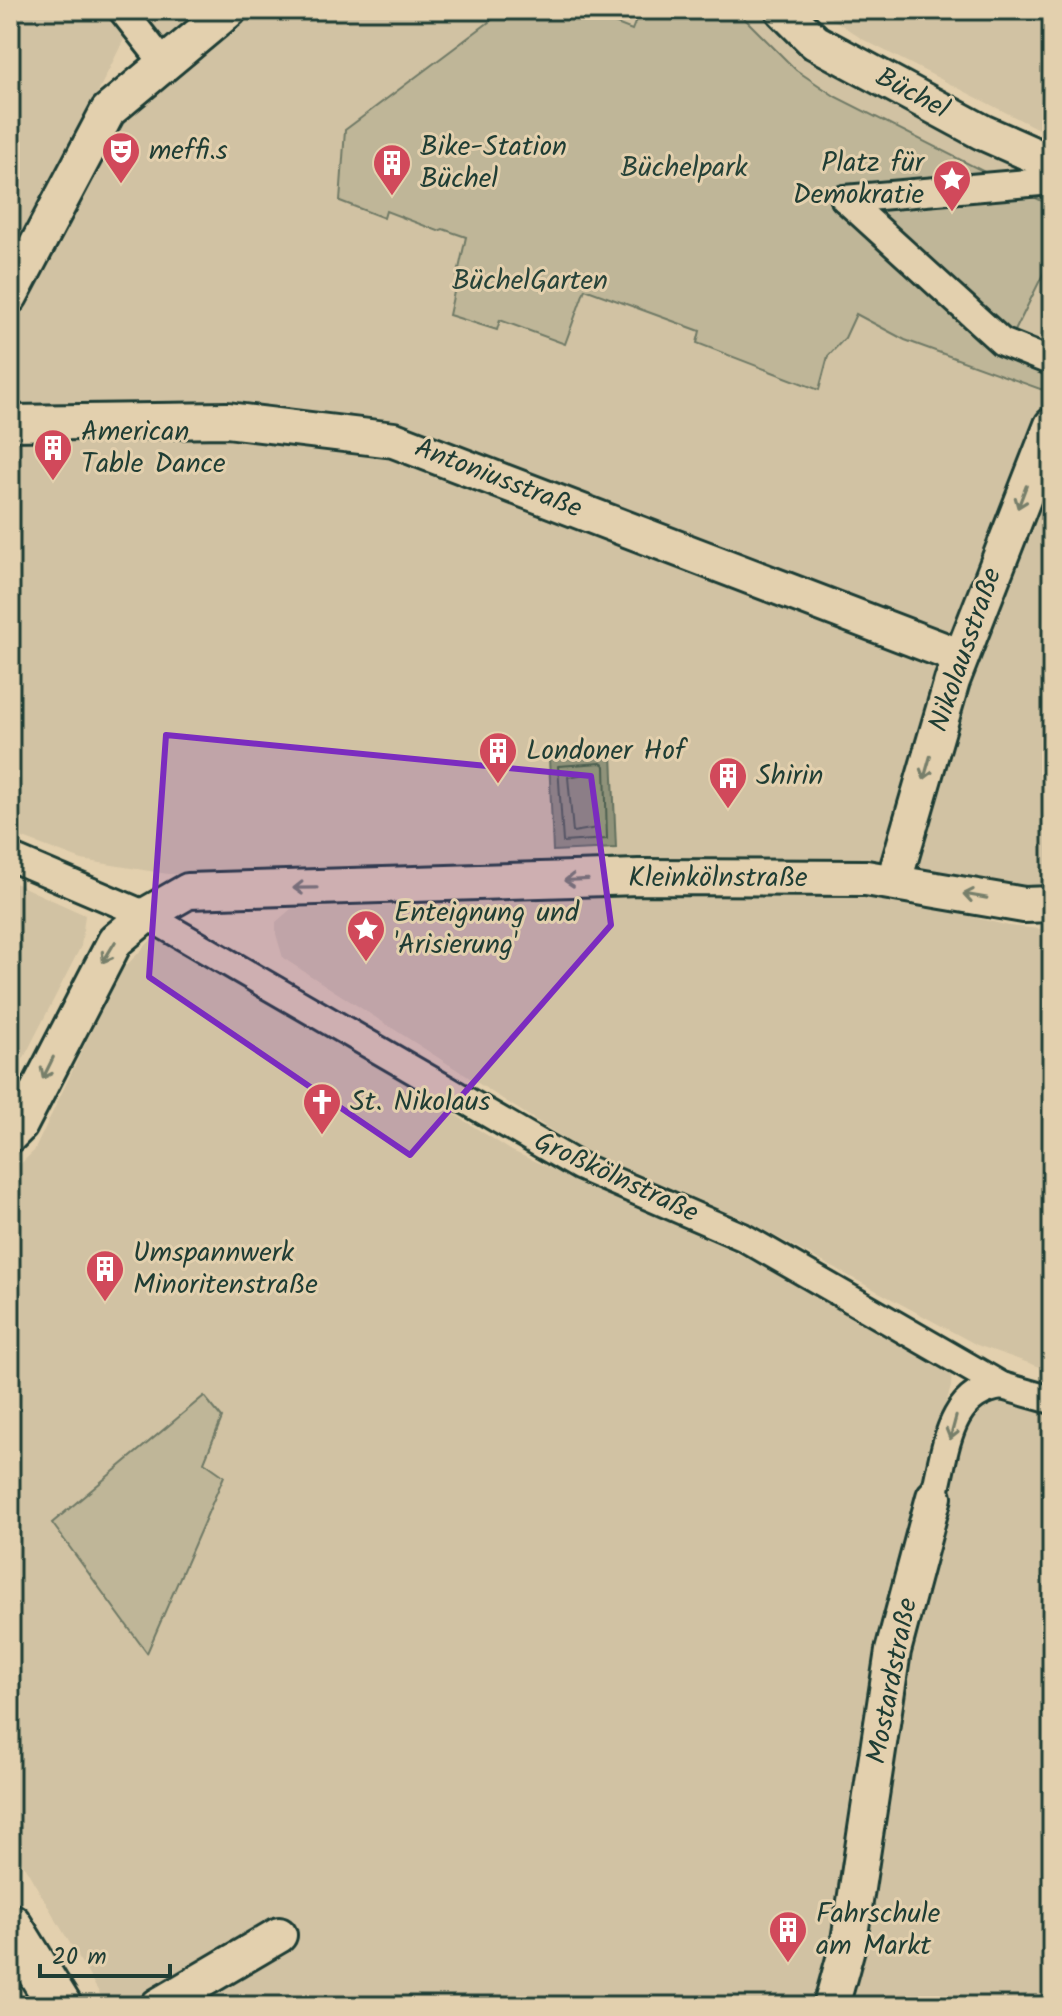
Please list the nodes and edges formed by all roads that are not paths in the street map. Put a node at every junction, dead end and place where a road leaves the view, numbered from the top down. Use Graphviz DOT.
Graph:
graph roads {
  1 [pos="122,10"];
  2 [pos="229,10"];
  3 [pos="783,10"];
  4 [pos="163,62"];
  5 [pos="1052,163"];
  6 [pos="1052,181"];
  7 [pos="10,296"];
  8 [pos="1052,362"];
  9 [pos="10,423"];
  10 [pos="1052,425"];
  11 [pos="961,657"];
  12 [pos="10,857"];
  13 [pos="894,881"];
  14 [pos="1052,904"];
  15 [pos="146,915"];
  16 [pos="10,1135"];
  17 [pos="1002,1386"];
  18 [pos="1052,1400"];
  19 [pos="934,1497"];
  20 [pos="10,1925"];
  21 [pos="279,1935"];
  22 [pos="60,2006"];
  23 [pos="158,2006"];
  24 [pos="831,2006"];
  1 -- 4 [label="street"];
  2 -- 4 [label="street"];
  3 -- 5 [label="street, Büchel"];
  4 -- 7 [label="street"];
  6 -- 8 [label="street"];
  9 -- 11 [label="street, Antoniusstraße"];
  10 -- 11 [label="street, Nikolausstraße, one-way"];
  11 -- 13 [label="street, Nikolausstraße, one-way"];
  12 -- 15 [label="street, Großkölnstraße"];
  14 -- 13 [label="street, Kleinkölnstraße, one-way"];
  13 -- 15 [label="street, Kleinkölnstraße, one-way"];
  15 -- 16 [label="street, one-way"];
  15 -- 17 [label="street, Großkölnstraße"];
  17 -- 18 [label="street, Großkölnstraße"];
  17 -- 19 [label="street, Mostardstraße, one-way"];
  19 -- 24 [label="street, Mostardstraße"];
  20 -- 22 [label="street"];
  21 -- 23 [label="street"];
}
